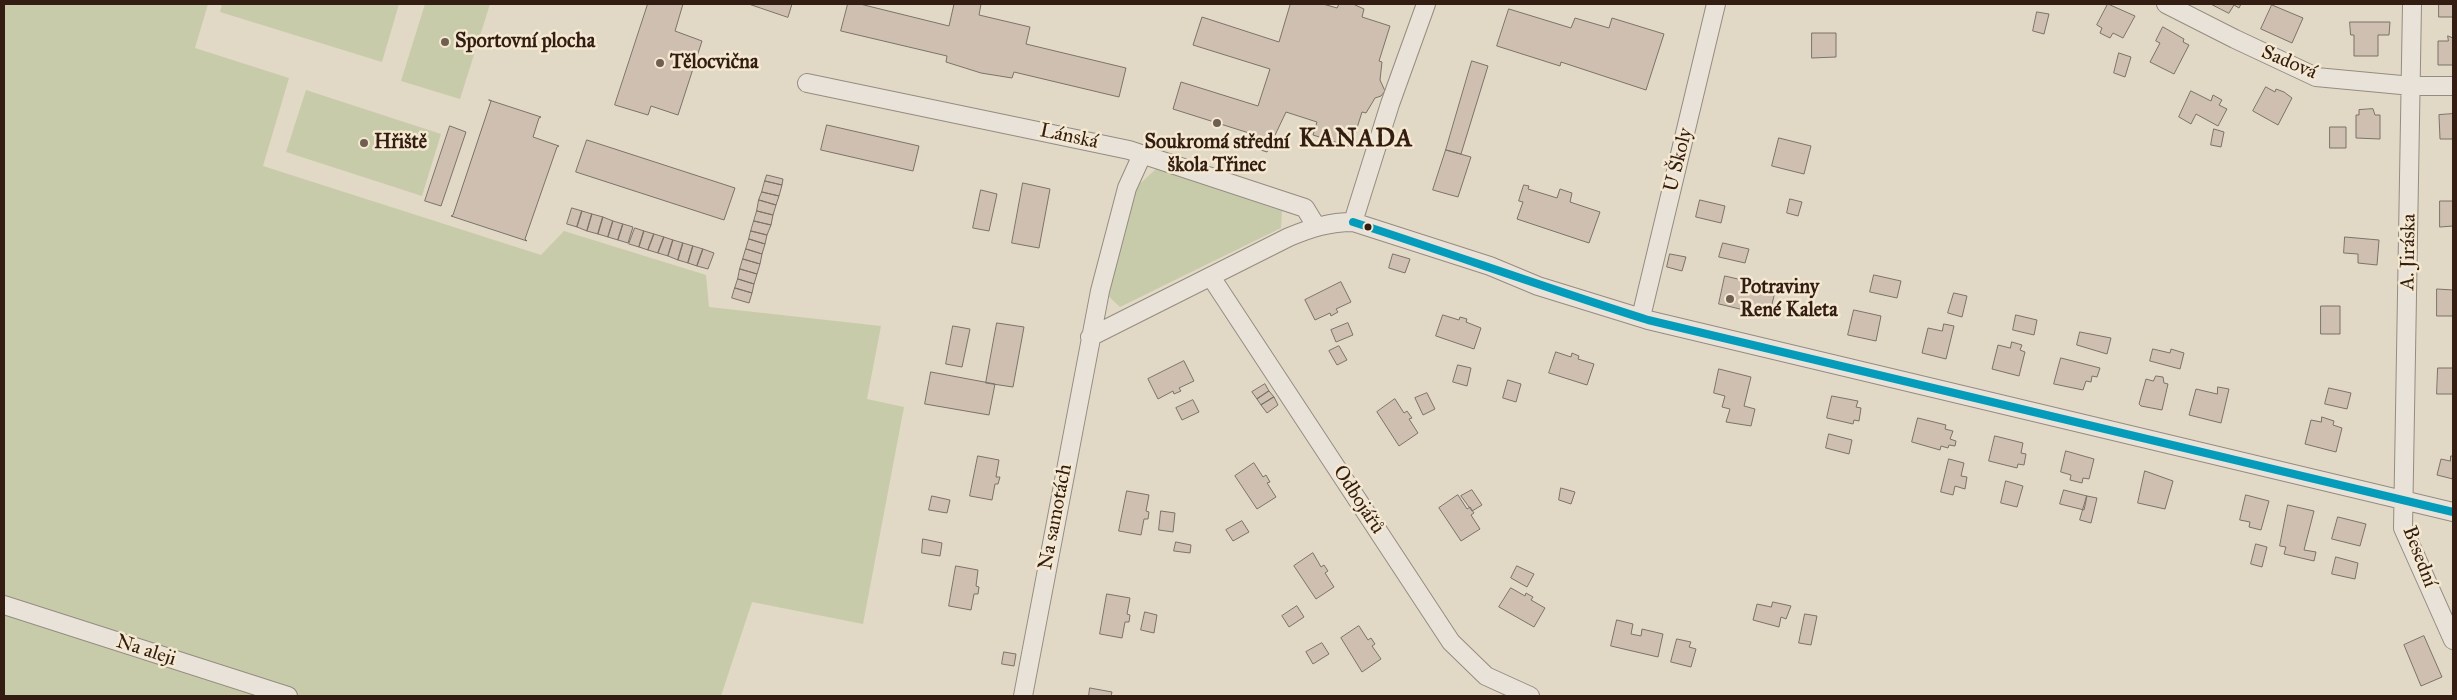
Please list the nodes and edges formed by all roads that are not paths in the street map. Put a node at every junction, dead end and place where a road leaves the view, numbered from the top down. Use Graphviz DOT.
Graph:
graph roads {
  1 [pos="1426,4"];
  2 [pos="1716,4"];
  3 [pos="2166,4"];
  4 [pos="2412,4"];
  5 [pos="807,84"];
  6 [pos="2412,86"];
  7 [pos="2453,86"];
  8 [pos="1142,155"];
  9 [pos="1353,222"];
  10 [pos="1316,226"];
  11 [pos="1211,277"];
  12 [pos="1641,317"];
  13 [pos="1090,337"];
  14 [pos="2404,500"];
  15 [pos="2453,512"];
  16 [pos="4,605"];
  17 [pos="2453,640"];
  18 [pos="288,696"];
  19 [pos="1023,696"];
  20 [pos="1530,696"];
  1 -- 9 [label="street"];
  2 -- 12 [label="street, U Školy"];
  3 -- 6 [label="street, Sadová"];
  4 -- 6 [label="street, A. Jiráska"];
  5 -- 8 [label="street, Lánská"];
  6 -- 7 [label="street, Sadová"];
  6 -- 14 [label="street, A. Jiráska"];
  8 -- 10 [label="street, Lánská"];
  8 -- 13 [label="street, Na samotách"];
  9 -- 10 [label="street"];
  9 -- 12 [label="street"];
  10 -- 11 [label="street"];
  11 -- 13 [label="street"];
  11 -- 20 [label="street, Odbojářů"];
  12 -- 14 [label="street"];
  13 -- 19 [label="street, Na samotách"];
  14 -- 15 [label="street"];
  14 -- 17 [label="street, Besední"];
  16 -- 18 [label="street, Na aleji"];
}
